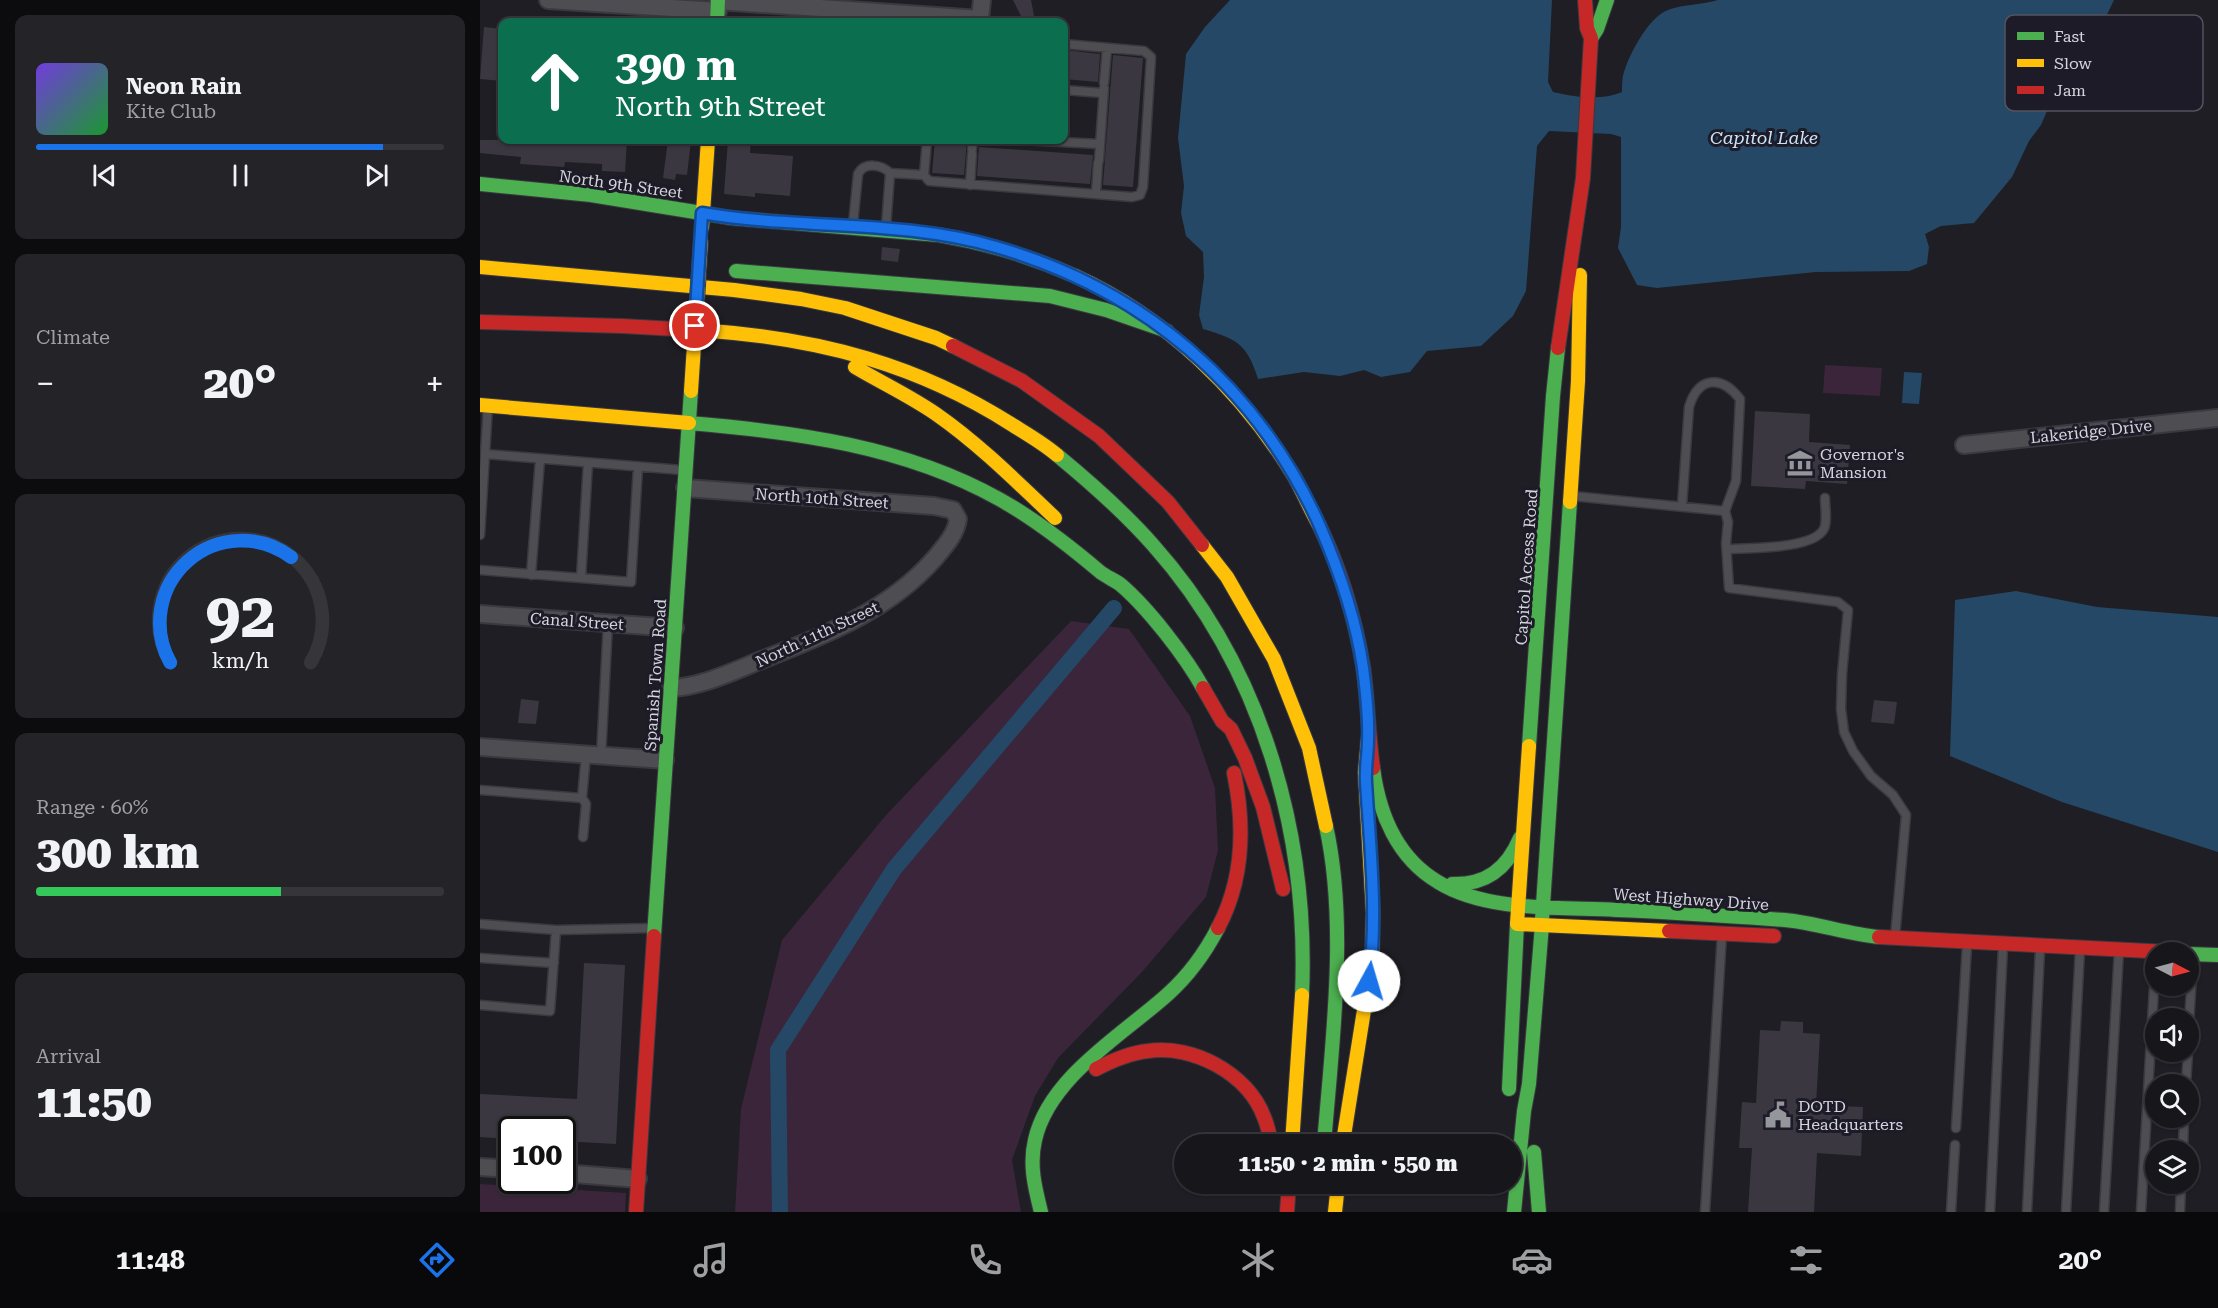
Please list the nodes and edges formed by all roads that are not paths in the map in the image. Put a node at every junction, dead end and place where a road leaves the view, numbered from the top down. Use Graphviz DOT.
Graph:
graph roads {
  1 [pos="548,0"];
  2 [pos="982,0"];
  3 [pos="1585,0"];
  4 [pos="1607,0"];
  5 [pos="718,9"];
  6 [pos="954,18"];
  7 [pos="980,18"];
  8 [pos="1591,38"];
  9 [pos="1068,44"];
  10 [pos="1107,48"];
  11 [pos="1104,88"];
  12 [pos="1068,90"];
  13 [pos="1068,142"];
  14 [pos="708,144"];
  15 [pos="927,144"];
  16 [pos="1100,144"];
  17 [pos="972,147"];
  18 [pos="890,173"];
  19 [pos="924,176"];
  20 [pos="480,184"];
  21 [pos="970,185"];
  22 [pos="1096,193"];
  23 [pos="702,213"];
  24 [pos="1578,213"];
  25 [pos="853,227"];
  26 [pos="886,229"];
  27 [pos="480,260"];
  28 [pos="622,266"];
  29 [pos="480,267"];
  30 [pos="682,268"];
  31 [pos="480,322"];
  32 [pos="1167,331"];
  33 [pos="818,346"];
  34 [pos="484,406"];
  35 [pos="2218,418"];
  36 [pos="689,423"];
  37 [pos="1964,445"];
  38 [pos="485,454"];
  39 [pos="540,459"];
  40 [pos="588,463"];
  41 [pos="638,467"];
  42 [pos="686,471"];
  43 [pos="685,488"];
  44 [pos="1547,493"];
  45 [pos="1570,496"];
  46 [pos="1825,498"];
  47 [pos="1682,506"];
  48 [pos="1725,511"];
  49 [pos="957,514"];
  50 [pos="480,535"];
  51 [pos="1727,549"];
  52 [pos="480,570"];
  53 [pos="531,574"];
  54 [pos="581,578"];
  55 [pos="1120,584"];
  56 [pos="480,614"];
  57 [pos="608,623"];
  58 [pos="675,628"];
  59 [pos="671,688"];
  60 [pos="1222,721"];
  61 [pos="1368,739"];
  62 [pos="480,747"];
  63 [pos="593,755"];
  64 [pos="665,760"];
  65 [pos="480,790"];
  66 [pos="582,798"];
  67 [pos="1524,827"];
  68 [pos="584,837"];
  69 [pos="1440,883"];
  70 [pos="1518,903"];
  71 [pos="1543,905"];
  72 [pos="1723,916"];
  73 [pos="480,924"];
  74 [pos="1517,924"];
  75 [pos="1542,926"];
  76 [pos="654,928"];
  77 [pos="556,930"];
  78 [pos="1722,933"];
  79 [pos="1860,935"];
  80 [pos="1786,937"];
  81 [pos="1809,938"];
  82 [pos="1894,938"];
  83 [pos="1967,942"];
  84 [pos="2003,944"];
  85 [pos="2040,945"];
  86 [pos="2080,948"];
  87 [pos="2119,950"];
  88 [pos="2145,952"];
  89 [pos="2199,954"];
  90 [pos="2218,955"];
  91 [pos="480,958"];
  92 [pos="554,963"];
  93 [pos="1303,986"];
  94 [pos="2154,996"];
  95 [pos="480,1005"];
  96 [pos="1529,1084"];
  97 [pos="1508,1098"];
  98 [pos="1956,1128"];
  99 [pos="1269,1134"];
  100 [pos="1293,1134"];
  101 [pos="1325,1134"];
  102 [pos="1344,1134"];
  103 [pos="1955,1145"];
  104 [pos="480,1167"];
  105 [pos="498,1168"];
  106 [pos="576,1174"];
  107 [pos="638,1179"];
  108 [pos="1288,1194"];
  109 [pos="1337,1194"];
  110 [pos="2181,1194"];
  111 [pos="636,1212"];
  112 [pos="1041,1212"];
  113 [pos="1054,1212"];
  114 [pos="1287,1212"];
  115 [pos="1335,1212"];
  116 [pos="1514,1212"];
  117 [pos="1539,1212"];
  118 [pos="1705,1212"];
  119 [pos="1951,1212"];
  120 [pos="1990,1212"];
  121 [pos="2027,1212"];
  122 [pos="2066,1212"];
  123 [pos="2104,1212"];
  124 [pos="2141,1212"];
  125 [pos="2180,1212"];
  1 -- 5 [label="street"];
  2 -- 7 [label="street"];
  3 -- 8 [label="main road, Capitol Access Road"];
  4 -- 8 [label="main road"];
  5 -- 6 [label="street"];
  8 -- 24 [label="main road, Capitol Access Road"];
  9 -- 10 [label="lane"];
  10 -- 11 [label="lane"];
  10 -- 22 [label="lane"];
  11 -- 12 [label="lane"];
  11 -- 16 [label="lane"];
  13 -- 16 [label="lane"];
  14 -- 23 [label="main road, Spanish Town Road"];
  15 -- 19 [label="lane"];
  16 -- 22 [label="lane"];
  17 -- 21 [label="lane"];
  18 -- 19 [label="lane"];
  18 -- 25 [label="lane"];
  18 -- 26 [label="lane"];
  19 -- 21 [label="lane"];
  20 -- 23 [label="main road, North 9th Street"];
  21 -- 22 [label="lane"];
  23 -- 25 [label="main road, North 9th Street"];
  23 -- 36 [label="main road, Spanish Town Road, bridge"];
  24 -- 44 [label="main road, Capitol Access Road"];
  24 -- 45 [label="main road, Capitol Access Road"];
  25 -- 26 [label="main road, North 9th Street"];
  26 -- 32 [label="main road, North 9th Street"];
  27 -- 28 [label="main road"];
  29 -- 101 [label="main road"];
  30 -- 32 [label="main road"];
  31 -- 33 [label="main road"];
  32 -- 61 [label="main road"];
  33 -- 55 [label="main road"];
  33 -- 93 [label="main road"];
  34 -- 36 [label="main road"];
  34 -- 38 [label="lane"];
  35 -- 37 [label="street, Lakeridge Drive"];
  36 -- 42 [label="main road, Spanish Town Road"];
  36 -- 55 [label="main road"];
  38 -- 39 [label="lane"];
  38 -- 50 [label="lane"];
  39 -- 40 [label="lane"];
  39 -- 53 [label="lane"];
  40 -- 41 [label="lane"];
  40 -- 54 [label="lane"];
  41 -- 42 [label="lane"];
  41 -- 54 [label="lane"];
  42 -- 43 [label="main road, Spanish Town Road"];
  43 -- 49 [label="street, North 10th Street"];
  43 -- 58 [label="main road, Spanish Town Road"];
  44 -- 45 [label="lane"];
  44 -- 67 [label="main road, Capitol Access Road"];
  45 -- 47 [label="lane"];
  45 -- 71 [label="main road, Capitol Access Road"];
  46 -- 51 [label="lane"];
  47 -- 48 [label="lane"];
  47 -- 48 [label="lane"];
  48 -- 51 [label="lane"];
  49 -- 59 [label="street, North 11th Street"];
  51 -- 82 [label="lane"];
  52 -- 53 [label="lane"];
  53 -- 54 [label="lane"];
  55 -- 60 [label="main road"];
  56 -- 57 [label="street, Canal Street"];
  57 -- 58 [label="street, Canal Street"];
  57 -- 63 [label="lane"];
  58 -- 59 [label="main road, Spanish Town Road"];
  59 -- 64 [label="main road, Spanish Town Road"];
  60 -- 93 [label="main road"];
  60 -- 112 [label="main road"];
  61 -- 69 [label="main road, West Highway Drive"];
  61 -- 102 [label="main road"];
  62 -- 63 [label="street"];
  63 -- 64 [label="street"];
  63 -- 66 [label="lane"];
  64 -- 76 [label="main road, Spanish Town Road"];
  65 -- 66 [label="lane"];
  66 -- 68 [label="lane"];
  67 -- 69 [label="main road"];
  67 -- 70 [label="main road, Capitol Access Road"];
  69 -- 70 [label="main road, West Highway Drive"];
  70 -- 71 [label="main road, West Highway Drive"];
  70 -- 74 [label="main road, Capitol Access Road"];
  71 -- 72 [label="main road, West Highway Drive"];
  71 -- 75 [label="main road, Capitol Access Road"];
  72 -- 78 [label="lane"];
  72 -- 79 [label="main road, West Highway Drive"];
  73 -- 77 [label="lane"];
  74 -- 75 [label="main road, West Highway Drive"];
  74 -- 97 [label="main road, Capitol Access Road"];
  75 -- 78 [label="main road, West Highway Drive"];
  75 -- 96 [label="main road, Capitol Access Road"];
  76 -- 77 [label="lane"];
  76 -- 107 [label="main road, Spanish Town Road"];
  77 -- 92 [label="lane"];
  78 -- 80 [label="main road, West Highway Drive"];
  78 -- 118 [label="lane"];
  79 -- 81 [label="main road, West Highway Drive"];
  79 -- 82 [label="main road, West Highway Drive"];
  82 -- 83 [label="main road, West Highway Drive"];
  83 -- 84 [label="main road, West Highway Drive"];
  83 -- 98 [label="lane"];
  84 -- 85 [label="main road, West Highway Drive"];
  84 -- 120 [label="lane"];
  85 -- 86 [label="main road, West Highway Drive"];
  85 -- 121 [label="lane"];
  86 -- 87 [label="main road, West Highway Drive"];
  86 -- 122 [label="lane"];
  87 -- 88 [label="main road, West Highway Drive"];
  87 -- 123 [label="lane"];
  89 -- 90 [label="main road"];
  91 -- 92 [label="lane"];
  92 -- 95 [label="lane"];
  93 -- 100 [label="main road"];
  94 -- 124 [label="lane"];
  96 -- 116 [label="main road"];
  96 -- 117 [label="main road"];
  99 -- 113 [label="main road"];
  103 -- 119 [label="lane"];
  104 -- 105 [label="street"];
  106 -- 107 [label="street"];
  107 -- 111 [label="main road, Spanish Town Road"];
  108 -- 114 [label="main road"];
  109 -- 115 [label="main road"];
  110 -- 125 [label="lane"];
}
